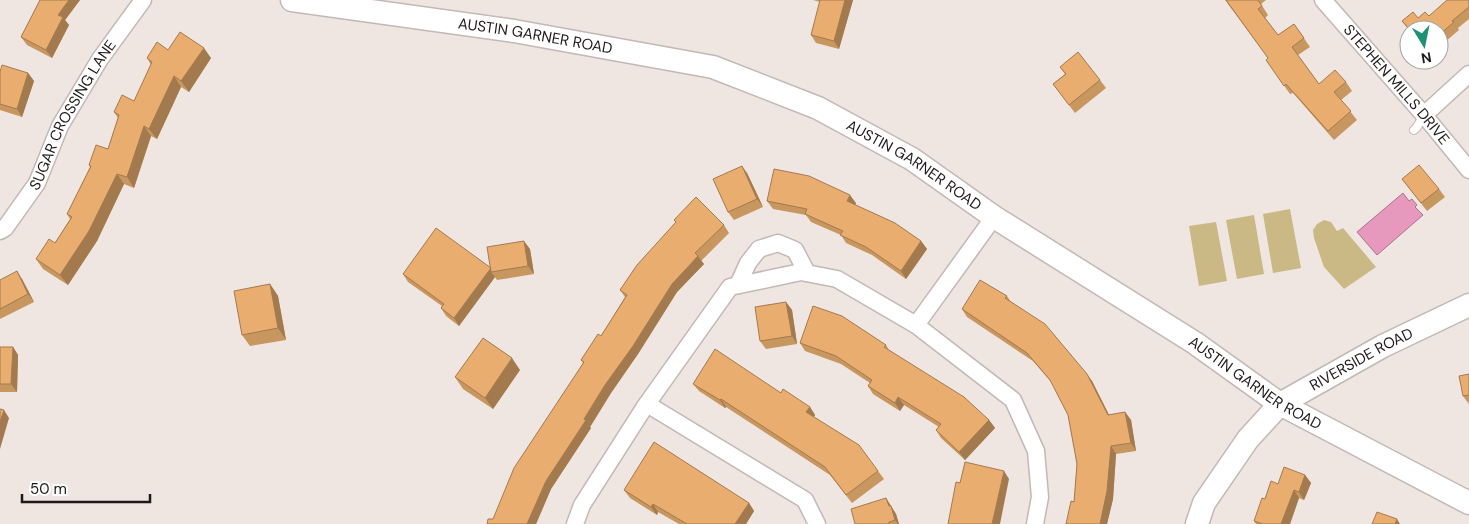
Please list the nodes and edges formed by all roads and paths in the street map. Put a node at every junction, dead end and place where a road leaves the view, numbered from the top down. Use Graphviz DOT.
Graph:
graph roads {
  1 [pos="143,0"];
  2 [pos="292,0"];
  3 [pos="1323,0"];
  4 [pos="1469,74"];
  5 [pos="1424,115"];
  6 [pos="1414,130"];
  7 [pos="1469,170"];
  8 [pos="994,217"];
  9 [pos="0,231"];
  10 [pos="807,273"];
  11 [pos="738,285"];
  12 [pos="1469,305"];
  13 [pos="916,325"];
  14 [pos="646,404"];
  15 [pos="1280,404"];
  16 [pos="1469,503"];
  17 [pos="576,524"];
  18 [pos="817,524"];
  19 [pos="1035,524"];
  20 [pos="1196,524"];
  1 -- 9 [label="street, SUGAR CROSSING LANE"];
  2 -- 8 [label="street, AUSTIN GARNER ROAD"];
  3 -- 5 [label="street, STEPHEN MILLS DRIVE"];
  4 -- 5 [label="street"];
  5 -- 6 [label="lane"];
  5 -- 7 [label="street, STEPHEN MILLS DRIVE"];
  8 -- 13 [label="street"];
  8 -- 15 [label="street, AUSTIN GARNER ROAD"];
  10 -- 11 [label="street"];
  10 -- 11 [label="street"];
  10 -- 13 [label="street"];
  11 -- 14 [label="street"];
  12 -- 15 [label="street, RIVERSIDE ROAD"];
  13 -- 19 [label="street"];
  14 -- 17 [label="street"];
  14 -- 18 [label="street"];
  15 -- 16 [label="street, AUSTIN GARNER ROAD"];
  15 -- 20 [label="street, RIVERSIDE ROAD"];
}
